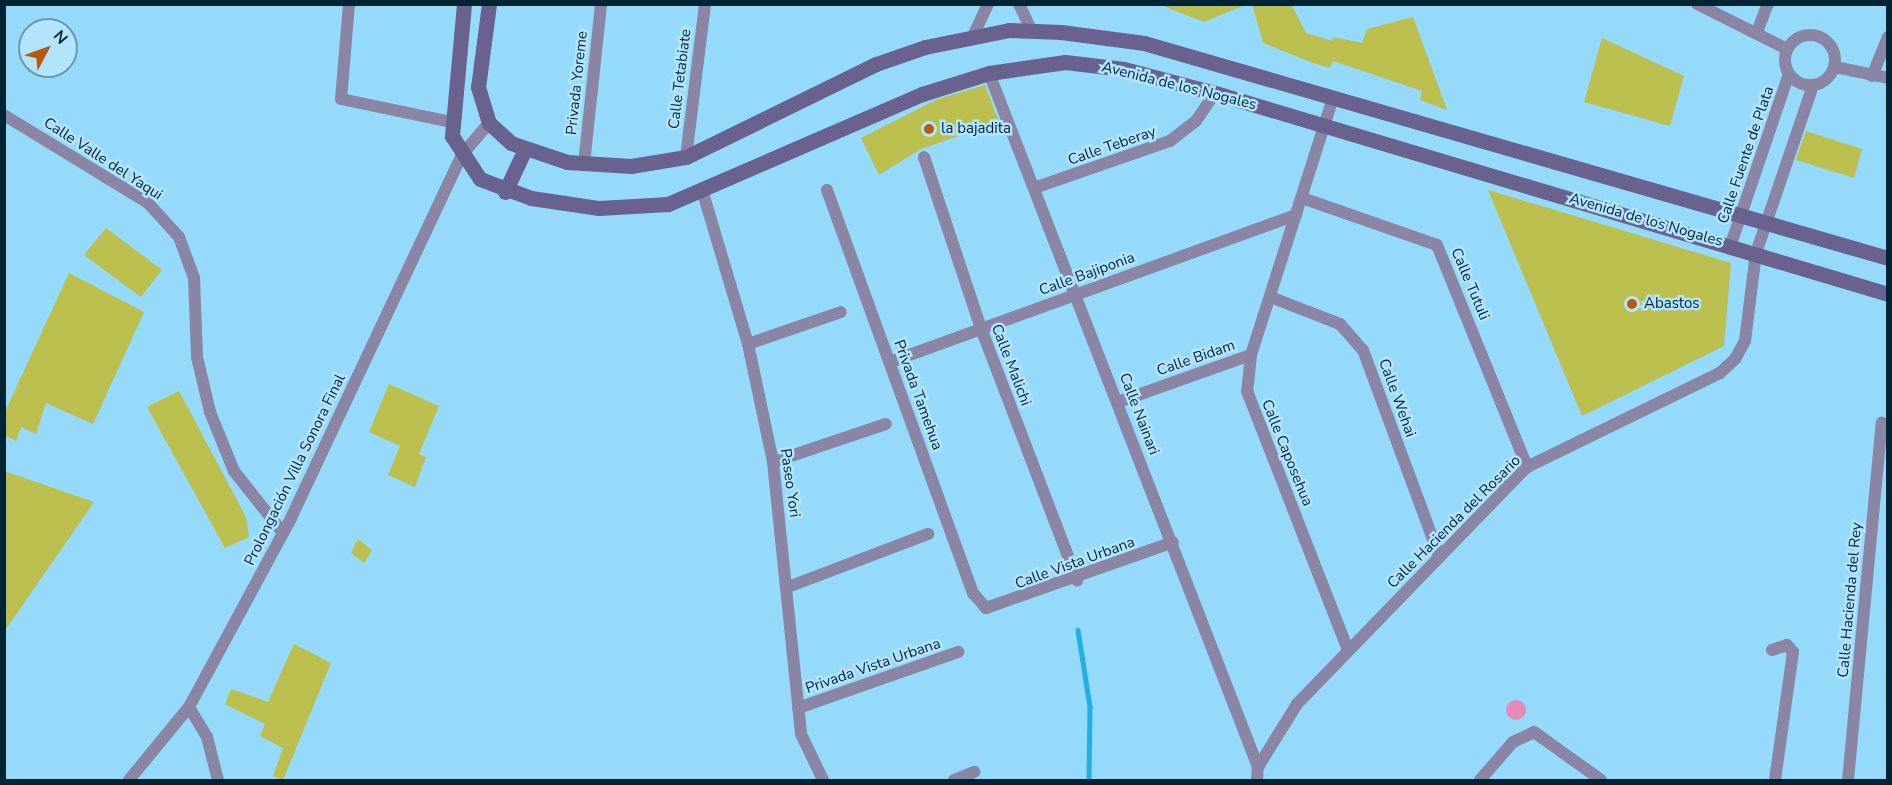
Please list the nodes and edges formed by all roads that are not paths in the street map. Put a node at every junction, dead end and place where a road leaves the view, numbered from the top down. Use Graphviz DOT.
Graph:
graph roads {
  1 [pos="349,4"];
  2 [pos="464,4"];
  3 [pos="489,4"];
  4 [pos="601,4"];
  5 [pos="705,4"];
  6 [pos="988,4"];
  7 [pos="1019,4"];
  8 [pos="1697,4"];
  9 [pos="1768,4"];
  10 [pos="1031,30"];
  11 [pos="1757,32"];
  12 [pos="974,34"];
  13 [pos="1887,37"];
  14 [pos="1787,49"];
  15 [pos="1835,67"];
  16 [pos="989,73"];
  17 [pos="1789,74"];
  18 [pos="1872,76"];
  19 [pos="1887,78"];
  20 [pos="1813,86"];
  21 [pos="1215,93"];
  22 [pos="1333,98"];
  23 [pos="4,115"];
  24 [pos="451,122"];
  25 [pos="489,123"];
  26 [pos="1326,126"];
  27 [pos="525,149"];
  28 [pos="461,156"];
  29 [pos="686,157"];
  30 [pos="924,157"];
  31 [pos="584,164"];
  32 [pos="1034,188"];
  33 [pos="827,190"];
  34 [pos="505,192"];
  35 [pos="703,192"];
  36 [pos="1302,198"];
  37 [pos="1296,215"];
  38 [pos="1742,215"];
  39 [pos="1767,222"];
  40 [pos="1731,244"];
  41 [pos="1756,253"];
  42 [pos="1887,258"];
  43 [pos="1075,293"];
  44 [pos="1887,294"];
  45 [pos="1273,298"];
  46 [pos="840,312"];
  47 [pos="981,331"];
  48 [pos="748,344"];
  49 [pos="1251,355"];
  50 [pos="890,362"];
  51 [pos="1118,402"];
  52 [pos="1882,423"];
  53 [pos="886,424"];
  54 [pos="773,462"];
  55 [pos="1527,467"];
  56 [pos="283,533"];
  57 [pos="928,534"];
  58 [pos="1173,542"];
  59 [pos="1439,556"];
  60 [pos="1077,580"];
  61 [pos="788,587"];
  62 [pos="986,608"];
  63 [pos="1348,650"];
  64 [pos="1772,650"];
  65 [pos="958,652"];
  66 [pos="189,707"];
  67 [pos="798,708"];
  68 [pos="1258,766"];
  69 [pos="974,772"];
  70 [pos="129,780"];
  71 [pos="218,780"];
  72 [pos="824,780"];
  73 [pos="954,780"];
  74 [pos="1257,780"];
  75 [pos="1480,780"];
  76 [pos="1601,780"];
  77 [pos="1775,780"];
  78 [pos="1848,780"];
  1 -- 24 [label="street"];
  2 -- 24 [label="main road, Avenida de los Nogales"];
  3 -- 25 [label="main road"];
  4 -- 31 [label="street, Privada Yoreme"];
  5 -- 29 [label="street, Calle Tetabiate"];
  6 -- 12 [label="street"];
  7 -- 10 [label="street"];
  8 -- 11 [label="street"];
  9 -- 11 [label="street"];
  10 -- 12 [label="main road, Avenida de los Nogales"];
  10 -- 22 [label="main road, Avenida de los Nogales"];
  11 -- 14 [label="street"];
  12 -- 29 [label="main road, Avenida de los Nogales"];
  13 -- 18 [label="street"];
  14 -- 15 [label="street"];
  14 -- 17 [label="street"];
  15 -- 18 [label="street"];
  15 -- 20 [label="street"];
  16 -- 21 [label="main road, Avenida de los Nogales"];
  16 -- 32 [label="street, Calle Nainari"];
  16 -- 35 [label="main road, Avenida de los Nogales"];
  17 -- 20 [label="street"];
  17 -- 38 [label="street, Calle Fuente de Plata"];
  18 -- 19 [label="street"];
  20 -- 39 [label="street"];
  21 -- 26 [label="main road, Avenida de los Nogales"];
  21 -- 32 [label="street, Calle Teberay"];
  22 -- 26 [label="street, Calle Caposehua"];
  22 -- 38 [label="main road, Avenida de los Nogales"];
  23 -- 56 [label="street, Calle Valle del Yaqui"];
  24 -- 28 [label="main road, Avenida de los Nogales"];
  25 -- 27 [label="main road, Avenida de los Nogales"];
  25 -- 28 [label="street, Prolongación Villa Sonora Final"];
  26 -- 36 [label="street, Calle Caposehua"];
  26 -- 40 [label="main road, Avenida de los Nogales"];
  27 -- 31 [label="main road, Avenida de los Nogales"];
  27 -- 34 [label="main road"];
  28 -- 34 [label="main road, Avenida de los Nogales"];
  28 -- 56 [label="street, Prolongación Villa Sonora Final"];
  29 -- 31 [label="main road, Avenida de los Nogales"];
  30 -- 47 [label="street, Calle Malichi"];
  32 -- 43 [label="street, Calle Nainari"];
  33 -- 50 [label="street, Privada Tamehua"];
  34 -- 35 [label="main road, Avenida de los Nogales"];
  35 -- 48 [label="street, Paseo Yori"];
  36 -- 37 [label="street, Calle Caposehua"];
  36 -- 55 [label="street, Calle Tutuli"];
  37 -- 43 [label="street, Calle Bajiponia"];
  37 -- 45 [label="street, Calle Caposehua"];
  38 -- 39 [label="main road, Avenida de los Nogales"];
  38 -- 40 [label="street, Calle Fuente de Plata"];
  39 -- 41 [label="street, Calle Hacienda del Rosario"];
  39 -- 42 [label="main road, Avenida de los Nogales"];
  40 -- 41 [label="main road, Avenida de los Nogales"];
  41 -- 44 [label="main road, Avenida de los Nogales"];
  41 -- 55 [label="street, Calle Hacienda del Rosario"];
  43 -- 47 [label="street, Calle Bajiponia"];
  43 -- 51 [label="street, Calle Nainari"];
  45 -- 49 [label="street, Calle Caposehua"];
  45 -- 59 [label="street, Calle Wehai"];
  46 -- 48 [label="street"];
  47 -- 50 [label="street, Calle Bajiponia"];
  47 -- 60 [label="street, Calle Malichi"];
  48 -- 54 [label="street, Paseo Yori"];
  49 -- 51 [label="street, Calle Bidam"];
  49 -- 63 [label="street, Calle Caposehua"];
  50 -- 62 [label="street, Privada Tamehua"];
  51 -- 58 [label="street, Calle Nainari"];
  52 -- 78 [label="street, Calle Hacienda del Rey"];
  53 -- 54 [label="street"];
  54 -- 61 [label="street, Paseo Yori"];
  55 -- 59 [label="street, Calle Hacienda del Rosario"];
  56 -- 66 [label="street, Prolongación Villa Sonora Final"];
  57 -- 61 [label="street"];
  58 -- 60 [label="street, Calle Vista Urbana"];
  58 -- 68 [label="street, Calle Nainari"];
  59 -- 63 [label="street, Calle Hacienda del Rosario"];
  60 -- 62 [label="street, Calle Vista Urbana"];
  61 -- 67 [label="street, Paseo Yori"];
  63 -- 68 [label="street, Calle Hacienda del Rosario"];
  64 -- 77 [label="street"];
  65 -- 67 [label="street, Privada Vista Urbana"];
  66 -- 70 [label="street, Prolongación Villa Sonora Final"];
  66 -- 71 [label="street"];
  67 -- 72 [label="street, Paseo Yori"];
  68 -- 74 [label="street, Calle Hacienda del Rosario"];
  69 -- 73 [label="street"];
  75 -- 76 [label="street"];
}
